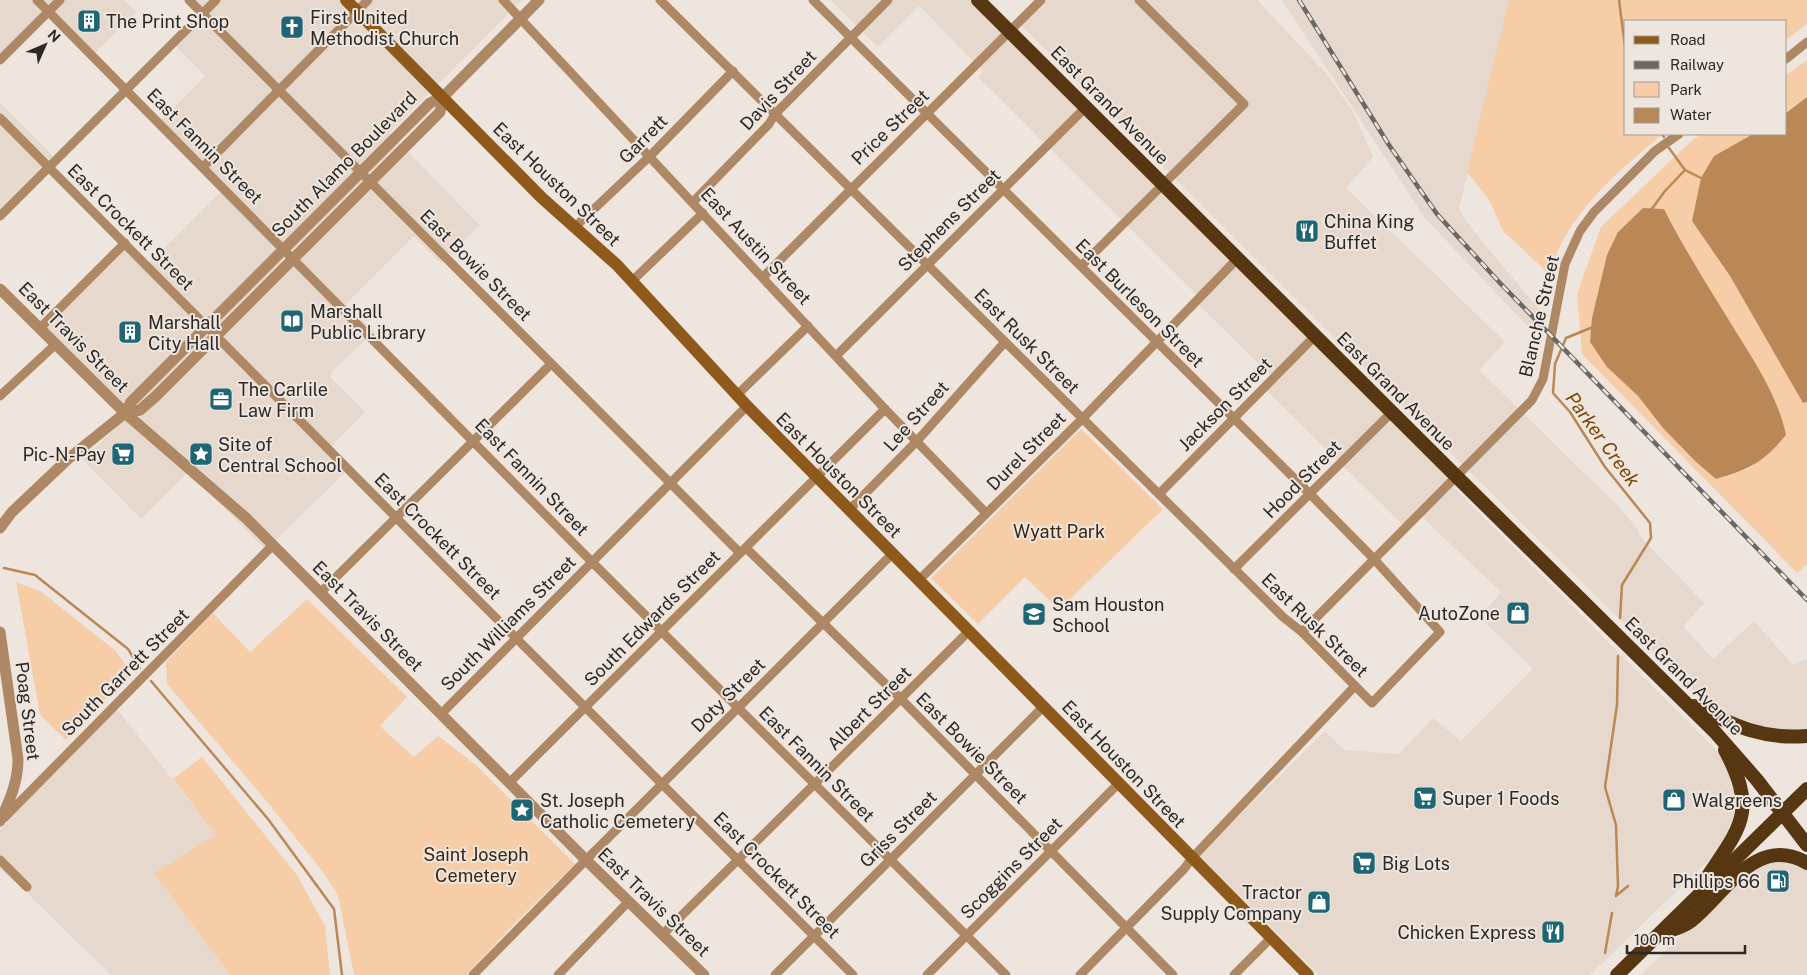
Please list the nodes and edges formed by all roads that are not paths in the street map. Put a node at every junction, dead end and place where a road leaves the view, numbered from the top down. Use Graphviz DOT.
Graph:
graph roads {
  1 [pos="36,0"];
  2 [pos="60,0"];
  3 [pos="190,0"];
  4 [pos="216,0"];
  5 [pos="346,0"];
  6 [pos="368,0"];
  7 [pos="503,0"];
  8 [pos="540,0"];
  9 [pos="660,0"];
  10 [pos="813,0"];
  11 [pos="888,0"];
  12 [pos="978,0"];
  13 [pos="1041,0"];
  14 [pos="1140,0"];
  15 [pos="357,11"];
  16 [pos="48,12"];
  17 [pos="203,13"];
  18 [pos="521,18"];
  19 [pos="1009,31"];
  20 [pos="850,37"];
  21 [pos="1807,42"];
  22 [pos="1787,58"];
  23 [pos="0,60"];
  24 [pos="733,71"];
  25 [pos="126,90"];
  26 [pos="279,90"];
  27 [pos="443,98"];
  28 [pos="1086,107"];
  29 [pos="928,113"];
  30 [pos="775,114"];
  31 [pos="0,118"];
  32 [pos="1678,135"];
  33 [pos="650,156"];
  34 [pos="48,167"];
  35 [pos="203,167"];
  36 [pos="361,173"];
  37 [pos="371,182"];
  38 [pos="1162,184"];
  39 [pos="851,188"];
  40 [pos="1003,190"];
  41 [pos="693,202"];
  42 [pos="703,213"];
  43 [pos="0,216"];
  44 [pos="575,227"];
  45 [pos="125,244"];
  46 [pos="284,249"];
  47 [pos="1238,258"];
  48 [pos="294,259"];
  49 [pos="928,264"];
  50 [pos="1081,266"];
  51 [pos="763,277"];
  52 [pos="632,281"];
  53 [pos="0,289"];
  54 [pos="206,326"];
  55 [pos="808,326"];
  56 [pos="40,328"];
  57 [pos="217,336"];
  58 [pos="1315,336"];
  59 [pos="1005,342"];
  60 [pos="1158,342"];
  61 [pos="56,344"];
  62 [pos="836,356"];
  63 [pos="551,364"];
  64 [pos="737,395"];
  65 [pos="0,396"];
  66 [pos="747,406"];
  67 [pos="885,409"];
  68 [pos="1392,412"];
  69 [pos="125,413"];
  70 [pos="1082,419"];
  71 [pos="1233,419"];
  72 [pos="474,441"];
  73 [pos="917,441"];
  74 [pos="1456,476"];
  75 [pos="817,477"];
  76 [pos="670,483"];
  77 [pos="1159,494"];
  78 [pos="1310,494"];
  79 [pos="849,510"];
  80 [pos="986,513"];
  81 [pos="396,517"];
  82 [pos="0,528"];
  83 [pos="274,545"];
  84 [pos="743,551"];
  85 [pos="892,554"];
  86 [pos="1374,558"];
  87 [pos="592,562"];
  88 [pos="1234,569"];
  89 [pos="920,580"];
  90 [pos="320,592"];
  91 [pos="823,623"];
  92 [pos="662,631"];
  93 [pos="969,631"];
  94 [pos="0,632"];
  95 [pos="1302,632"];
  96 [pos="516,638"];
  97 [pos="1355,686"];
  98 [pos="901,699"];
  99 [pos="1684,701"];
  100 [pos="1372,703"];
  101 [pos="586,707"];
  102 [pos="1043,707"];
  103 [pos="738,708"];
  104 [pos="441,714"];
  105 [pos="1715,732"];
  106 [pos="1807,736"];
  107 [pos="976,774"];
  108 [pos="510,782"];
  109 [pos="662,784"];
  110 [pos="815,784"];
  111 [pos="1118,784"];
  112 [pos="1807,789"];
  113 [pos="1782,813"];
  114 [pos="0,821"];
  115 [pos="1807,846"];
  116 [pos="1051,851"];
  117 [pos="1192,858"];
  118 [pos="0,860"];
  119 [pos="586,860"];
  120 [pos="738,860"];
  121 [pos="890,860"];
  122 [pos="1807,863"];
  123 [pos="27,887"];
  124 [pos="629,901"];
  125 [pos="1691,903"];
  126 [pos="1126,928"];
  127 [pos="664,934"];
  128 [pos="1657,935"];
  129 [pos="814,936"];
  130 [pos="966,936"];
  131 [pos="1271,938"];
  132 [pos="473,975"];
  133 [pos="558,975"];
  134 [pos="704,975"];
  135 [pos="775,975"];
  136 [pos="853,975"];
  137 [pos="927,975"];
  138 [pos="1006,975"];
  139 [pos="1080,975"];
  140 [pos="1173,975"];
  141 [pos="1234,975"];
  142 [pos="1308,975"];
  143 [pos="1617,975"];
  1 -- 16 [label="street, East Fannin Street"];
  2 -- 16 [label="street"];
  3 -- 17 [label="street, East Bowie Street"];
  4 -- 17 [label="street"];
  5 -- 15 [label="main road, East Houston Street"];
  6 -- 15 [label="street"];
  7 -- 18 [label="street, East Austin Street"];
  8 -- 18 [label="street"];
  9 -- 24 [label="street, East Rusk Street"];
  10 -- 20 [label="street, East Burleson Street"];
  11 -- 20 [label="street, Davis Street"];
  12 -- 19 [label="highway, East Grand Avenue"];
  13 -- 19 [label="street, Price Street"];
  14 -- 38 [label="street"];
  15 -- 26 [label="street"];
  15 -- 27 [label="main road, East Houston Street"];
  16 -- 23 [label="street"];
  16 -- 25 [label="street, East Fannin Street"];
  17 -- 25 [label="street"];
  17 -- 26 [label="street, East Bowie Street"];
  18 -- 27 [label="street"];
  18 -- 33 [label="street, East Austin Street"];
  19 -- 28 [label="highway, East Grand Avenue"];
  19 -- 29 [label="street, Price Street"];
  20 -- 29 [label="street, East Burleson Street"];
  20 -- 30 [label="street, Davis Street"];
  21 -- 22 [label="street"];
  24 -- 30 [label="street, East Rusk Street"];
  24 -- 33 [label="street, Garrett"];
  25 -- 34 [label="street"];
  25 -- 35 [label="street, East Fannin Street"];
  26 -- 35 [label="street"];
  26 -- 36 [label="street, East Bowie Street"];
  27 -- 36 [label="street, South Alamo Boulevard"];
  27 -- 37 [label="street, South Alamo Boulevard"];
  27 -- 44 [label="main road, East Houston Street"];
  28 -- 38 [label="highway, East Grand Avenue"];
  28 -- 40 [label="street, Stephens Street"];
  29 -- 39 [label="street, Price Street"];
  29 -- 40 [label="street, East Burleson Street"];
  30 -- 39 [label="street, East Rusk Street"];
  30 -- 41 [label="street, Davis Street"];
  31 -- 34 [label="street, East Crockett Street"];
  32 -- 74 [label="street, Blanche Street"];
  33 -- 41 [label="street, East Austin Street"];
  33 -- 44 [label="street, Garrett"];
  34 -- 43 [label="street"];
  34 -- 45 [label="street, East Crockett Street"];
  35 -- 46 [label="street, East Fannin Street"];
  36 -- 37 [label="street, East Bowie Street"];
  36 -- 46 [label="street, South Alamo Boulevard"];
  37 -- 48 [label="street, South Alamo Boulevard"];
  37 -- 63 [label="street, East Bowie Street"];
  38 -- 47 [label="highway, East Grand Avenue"];
  38 -- 50 [label="street"];
  39 -- 49 [label="street, East Rusk Street"];
  39 -- 51 [label="street, Price Street"];
  40 -- 49 [label="street, Stephens Street"];
  40 -- 50 [label="street, East Burleson Street"];
  41 -- 42 [label="street, East Austin Street"];
  42 -- 51 [label="street, East Austin Street"];
  42 -- 52 [label="street"];
  44 -- 52 [label="main road, East Houston Street"];
  45 -- 54 [label="street, East Crockett Street"];
  45 -- 56 [label="street"];
  46 -- 48 [label="street, East Fannin Street"];
  46 -- 54 [label="street, South Alamo Boulevard"];
  47 -- 58 [label="highway, East Grand Avenue"];
  47 -- 60 [label="street, Durel Street"];
  48 -- 57 [label="street, South Alamo Boulevard"];
  48 -- 72 [label="street, East Fannin Street"];
  49 -- 59 [label="street, East Rusk Street"];
  49 -- 62 [label="street, Stephens Street"];
  50 -- 60 [label="street, East Burleson Street"];
  51 -- 55 [label="street, East Austin Street"];
  52 -- 64 [label="main road, East Houston Street"];
  53 -- 56 [label="street, East Travis Street"];
  54 -- 57 [label="street, East Crockett Street"];
  54 -- 69 [label="street, South Alamo Boulevard"];
  55 -- 62 [label="street, East Austin Street"];
  55 -- 64 [label="street"];
  56 -- 61 [label="street, East Travis Street"];
  57 -- 69 [label="street, South Alamo Boulevard"];
  57 -- 81 [label="street, East Crockett Street"];
  58 -- 68 [label="highway, East Grand Avenue"];
  58 -- 71 [label="street, Jackson Street"];
  59 -- 70 [label="street, East Rusk Street"];
  59 -- 73 [label="street, Lee Street"];
  60 -- 70 [label="street, Durel Street"];
  60 -- 71 [label="street, East Burleson Street"];
  61 -- 65 [label="street"];
  61 -- 69 [label="street, East Travis Street"];
  62 -- 67 [label="street, East Austin Street"];
  63 -- 72 [label="street"];
  63 -- 76 [label="street, East Bowie Street"];
  64 -- 66 [label="main road, East Houston Street"];
  66 -- 75 [label="main road, East Houston Street"];
  66 -- 76 [label="street, South Williams Street"];
  67 -- 73 [label="street, East Austin Street"];
  67 -- 75 [label="street, South Edwards Street"];
  68 -- 74 [label="highway, East Grand Avenue"];
  68 -- 78 [label="street, Hood Street"];
  69 -- 82 [label="street, South Alamo Boulevard"];
  69 -- 83 [label="street, East Travis Street"];
  70 -- 77 [label="street, East Rusk Street"];
  70 -- 80 [label="street, Durel Street"];
  71 -- 77 [label="street, Jackson Street"];
  71 -- 78 [label="street, East Burleson Street"];
  72 -- 81 [label="street"];
  72 -- 87 [label="street, East Fannin Street"];
  73 -- 79 [label="street, Lee Street"];
  73 -- 80 [label="street, East Austin Street"];
  74 -- 86 [label="street, Blanche Street"];
  74 -- 99 [label="highway, East Grand Avenue"];
  75 -- 79 [label="main road, East Houston Street"];
  75 -- 84 [label="street, South Edwards Street"];
  76 -- 84 [label="street, East Bowie Street"];
  76 -- 87 [label="street, South Williams Street"];
  77 -- 88 [label="street, East Rusk Street"];
  78 -- 86 [label="street, East Burleson Street"];
  78 -- 88 [label="street, Hood Street"];
  79 -- 85 [label="main road, East Houston Street"];
  80 -- 89 [label="street, Durel Street"];
  81 -- 90 [label="street"];
  81 -- 96 [label="street, East Crockett Street"];
  83 -- 90 [label="street, East Travis Street"];
  83 -- 114 [label="street, South Garrett Street"];
  84 -- 91 [label="street, East Bowie Street"];
  84 -- 92 [label="street, South Edwards Street"];
  85 -- 89 [label="main road, East Houston Street"];
  85 -- 91 [label="street, Doty Street"];
  86 -- 95 [label="street, Blanche Street"];
  86 -- 100 [label="street, East Burleson Street"];
  87 -- 92 [label="street, East Fannin Street"];
  87 -- 96 [label="street, South Williams Street"];
  88 -- 95 [label="street, East Rusk Street"];
  89 -- 93 [label="main road, East Houston Street"];
  90 -- 104 [label="street, East Travis Street"];
  91 -- 98 [label="street, East Bowie Street"];
  91 -- 103 [label="street, Doty Street"];
  92 -- 101 [label="street, South Edwards Street"];
  92 -- 103 [label="street, East Fannin Street"];
  93 -- 98 [label="street, Albert Street"];
  93 -- 102 [label="main road, East Houston Street"];
  94 -- 114 [label="street, Poag Street"];
  95 -- 97 [label="street, East Rusk Street"];
  96 -- 101 [label="street, East Crockett Street"];
  96 -- 104 [label="street, South Williams Street"];
  97 -- 100 [label="street, East Rusk Street"];
  97 -- 117 [label="street"];
  98 -- 107 [label="street, East Bowie Street"];
  98 -- 110 [label="street, Albert Street"];
  99 -- 105 [label="highway, East Grand Avenue"];
  99 -- 106 [label="highway"];
  101 -- 108 [label="street, South Edwards Street"];
  101 -- 109 [label="street, East Crockett Street"];
  102 -- 107 [label="street, Griss Street"];
  102 -- 111 [label="main road, East Houston Street"];
  103 -- 109 [label="street, Doty Street"];
  103 -- 110 [label="street, East Fannin Street"];
  104 -- 108 [label="street, East Travis Street"];
  105 -- 113 [label="highway, East Grand Avenue"];
  105 -- 125 [label="highway"];
  107 -- 116 [label="street, East Bowie Street"];
  107 -- 121 [label="street, Griss Street"];
  108 -- 119 [label="street, East Travis Street"];
  109 -- 119 [label="street, Doty Street"];
  109 -- 120 [label="street, East Crockett Street"];
  110 -- 120 [label="street, Albert Street"];
  110 -- 121 [label="street, East Fannin Street"];
  111 -- 116 [label="street, Scoggins Street"];
  111 -- 117 [label="main road, East Houston Street"];
  112 -- 113 [label="highway"];
  113 -- 115 [label="highway, East Grand Avenue"];
  113 -- 125 [label="highway"];
  116 -- 126 [label="street, East Bowie Street"];
  116 -- 130 [label="street, Scoggins Street"];
  117 -- 126 [label="street"];
  117 -- 131 [label="main road, East Houston Street"];
  118 -- 123 [label="street"];
  119 -- 124 [label="street, East Travis Street"];
  119 -- 132 [label="street, Doty Street"];
  120 -- 127 [label="street, Albert Street"];
  120 -- 129 [label="street, East Crockett Street"];
  121 -- 129 [label="street, Griss Street"];
  121 -- 130 [label="street, East Fannin Street"];
  122 -- 128 [label="highway"];
  124 -- 127 [label="street, East Travis Street"];
  124 -- 133 [label="street"];
  125 -- 128 [label="highway"];
  126 -- 139 [label="street"];
  126 -- 140 [label="street, East Bowie Street"];
  127 -- 134 [label="street, East Travis Street"];
  128 -- 143 [label="highway"];
  129 -- 135 [label="street, Griss Street"];
  129 -- 136 [label="street, East Crockett Street"];
  130 -- 137 [label="street, Scoggins Street"];
  130 -- 138 [label="street, East Fannin Street"];
  131 -- 141 [label="street"];
  131 -- 142 [label="main road, East Houston Street"];
}
